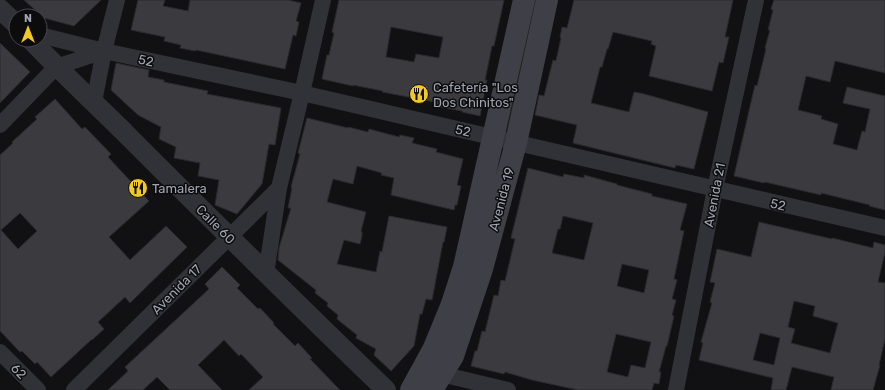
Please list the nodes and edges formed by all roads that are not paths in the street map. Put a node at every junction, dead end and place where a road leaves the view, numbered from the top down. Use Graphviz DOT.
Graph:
graph roads {
  1 [pos="117,0"];
  2 [pos="323,0"];
  3 [pos="524,0"];
  4 [pos="547,0"];
  5 [pos="756,0"];
  6 [pos="0,9"];
  7 [pos="8,16"];
  8 [pos="48,37"];
  9 [pos="38,48"];
  10 [pos="104,51"];
  11 [pos="56,67"];
  12 [pos="302,93"];
  13 [pos="94,102"];
  14 [pos="0,125"];
  15 [pos="493,137"];
  16 [pos="516,143"];
  17 [pos="279,188"];
  18 [pos="715,189"];
  19 [pos="885,228"];
  20 [pos="229,237"];
  21 [pos="266,274"];
  22 [pos="0,352"];
  23 [pos="437,382"];
  24 [pos="38,390"];
  25 [pos="74,390"];
  26 [pos="386,390"];
  27 [pos="411,390"];
  28 [pos="508,390"];
  29 [pos="676,390"];
  1 -- 10 [label="street"];
  2 -- 12 [label="street"];
  3 -- 15 [label="main road, Avenida 19"];
  4 -- 16 [label="main road, Avenida 19"];
  5 -- 18 [label="street, Avenida 21"];
  6 -- 7 [label="street"];
  8 -- 10 [label="street, 52"];
  9 -- 11 [label="street, Calle 60"];
  10 -- 11 [label="street"];
  10 -- 12 [label="street, 52"];
  10 -- 13 [label="street"];
  11 -- 13 [label="street, Calle 60"];
  11 -- 14 [label="street"];
  12 -- 15 [label="street, 52"];
  12 -- 17 [label="street"];
  13 -- 20 [label="street, Calle 60"];
  15 -- 16 [label="street, 52"];
  15 -- 27 [label="main road, Avenida 19"];
  16 -- 18 [label="street, 52"];
  16 -- 23 [label="main road, Avenida 19"];
  17 -- 20 [label="street, Avenida 17"];
  17 -- 21 [label="street"];
  18 -- 19 [label="street, 52"];
  18 -- 29 [label="street, Avenida 21"];
  20 -- 21 [label="street, Calle 60"];
  20 -- 25 [label="street, Avenida 17"];
  21 -- 26 [label="street, Calle 60"];
  22 -- 24 [label="street, 62"];
  23 -- 28 [label="street"];
}
